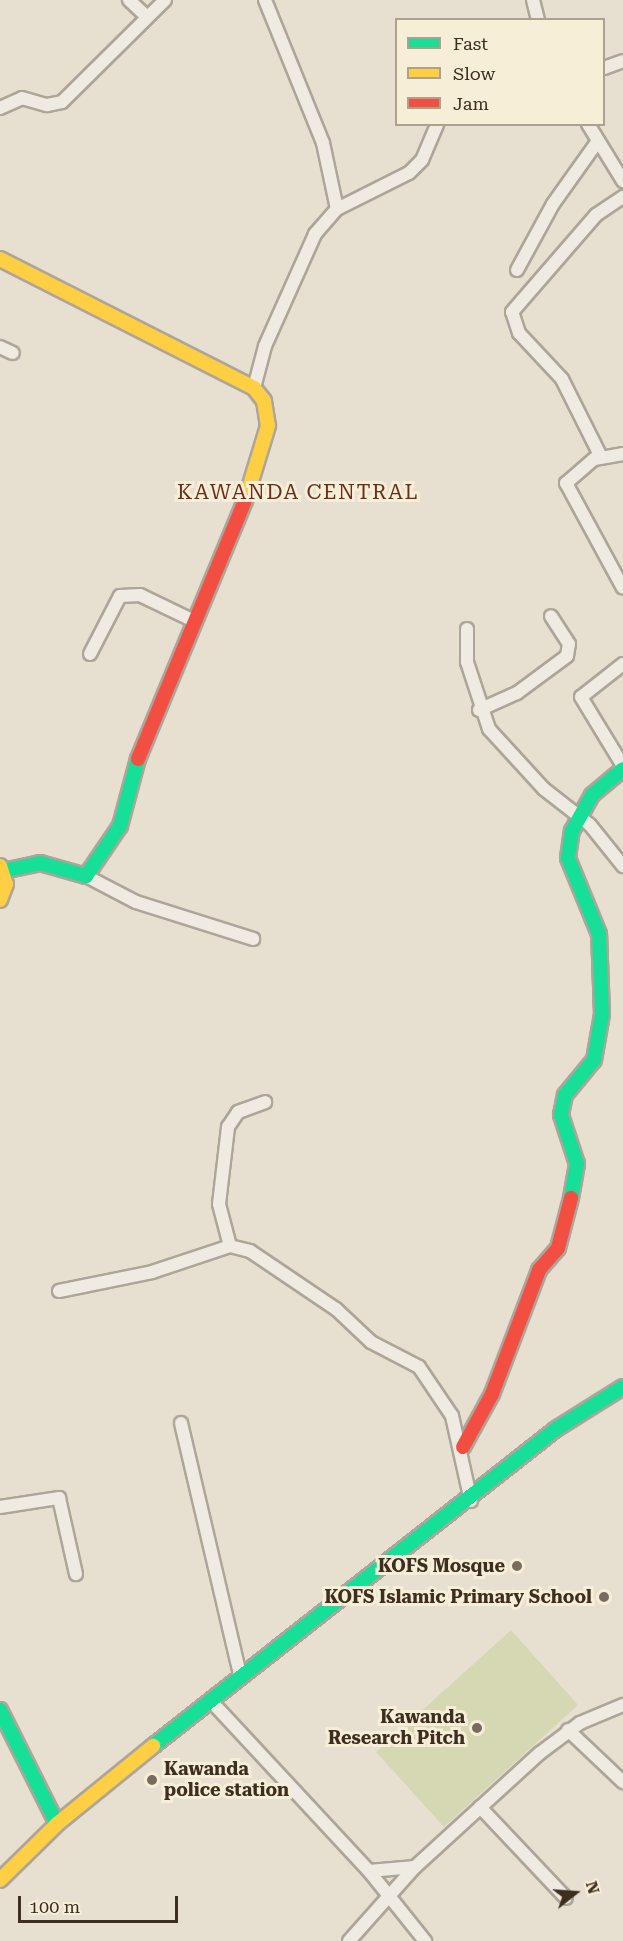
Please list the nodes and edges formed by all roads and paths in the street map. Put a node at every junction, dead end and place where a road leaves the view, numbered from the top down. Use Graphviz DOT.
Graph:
graph roads {
  1 [pos="129,0"];
  2 [pos="165,0"];
  3 [pos="265,0"];
  4 [pos="533,0"];
  5 [pos="146,16"];
  6 [pos="538,18"];
  7 [pos="623,61"];
  8 [pos="605,67"];
  9 [pos="0,108"];
  10 [pos="436,126"];
  11 [pos="589,126"];
  12 [pos="598,141"];
  13 [pos="623,181"];
  14 [pos="623,197"];
  15 [pos="337,209"];
  16 [pos="0,259"];
  17 [pos="517,270"];
  18 [pos="0,347"];
  19 [pos="13,353"];
  20 [pos="254,388"];
  21 [pos="623,454"];
  22 [pos="600,457"];
  23 [pos="623,588"];
  24 [pos="550,615"];
  25 [pos="192,620"];
  26 [pos="467,629"];
  27 [pos="90,654"];
  28 [pos="623,664"];
  29 [pos="479,710"];
  30 [pos="623,768"];
  31 [pos="579,818"];
  32 [pos="623,866"];
  33 [pos="2,868"];
  34 [pos="86,876"];
  35 [pos="0,900"];
  36 [pos="253,939"];
  37 [pos="265,1102"];
  38 [pos="230,1246"];
  39 [pos="59,1291"];
  40 [pos="623,1387"];
  41 [pos="181,1423"];
  42 [pos="463,1447"];
  43 [pos="471,1501"];
  44 [pos="0,1507"];
  45 [pos="76,1574"];
  46 [pos="240,1675"];
  47 [pos="211,1701"];
  48 [pos="623,1705"];
  49 [pos="0,1710"];
  50 [pos="568,1730"];
  51 [pos="623,1782"];
  52 [pos="480,1807"];
  53 [pos="57,1824"];
  54 [pos="415,1867"];
  55 [pos="369,1871"];
  56 [pos="0,1880"];
  57 [pos="391,1897"];
  58 [pos="566,1898"];
  59 [pos="348,1941"];
  60 [pos="425,1941"];
  1 -- 5 [label="street"];
  2 -- 5 [label="street"];
  3 -- 15 [label="street"];
  4 -- 6 [label="street"];
  5 -- 9 [label="street"];
  7 -- 8 [label="street"];
  10 -- 15 [label="street"];
  11 -- 12 [label="street"];
  12 -- 13 [label="street"];
  12 -- 17 [label="street"];
  14 -- 22 [label="street"];
  15 -- 20 [label="street"];
  16 -- 20 [label="street"];
  18 -- 19 [label="street"];
  20 -- 25 [label="street"];
  21 -- 22 [label="street"];
  22 -- 23 [label="street"];
  24 -- 29 [label="street"];
  25 -- 27 [label="street"];
  25 -- 34 [label="street"];
  26 -- 29 [label="street"];
  28 -- 30 [label="street"];
  29 -- 31 [label="street"];
  30 -- 31 [label="street"];
  31 -- 32 [label="street"];
  31 -- 42 [label="street"];
  33 -- 34 [label="street"];
  33 -- 35 [label="street"];
  34 -- 36 [label="street"];
  37 -- 38 [label="street"];
  38 -- 39 [label="street"];
  38 -- 42 [label="street"];
  40 -- 43 [label="street"];
  41 -- 46 [label="street"];
  42 -- 43 [label="street"];
  43 -- 46 [label="street"];
  44 -- 45 [label="street"];
  46 -- 47 [label="street"];
  47 -- 53 [label="street"];
  47 -- 55 [label="street"];
  48 -- 50 [label="street"];
  49 -- 53 [label="street"];
  50 -- 51 [label="street"];
  50 -- 52 [label="street"];
  52 -- 54 [label="street"];
  52 -- 58 [label="street"];
  53 -- 56 [label="street"];
  54 -- 55 [label="street"];
  54 -- 57 [label="street"];
  55 -- 57 [label="street"];
  57 -- 59 [label="street"];
  57 -- 60 [label="street"];
}
